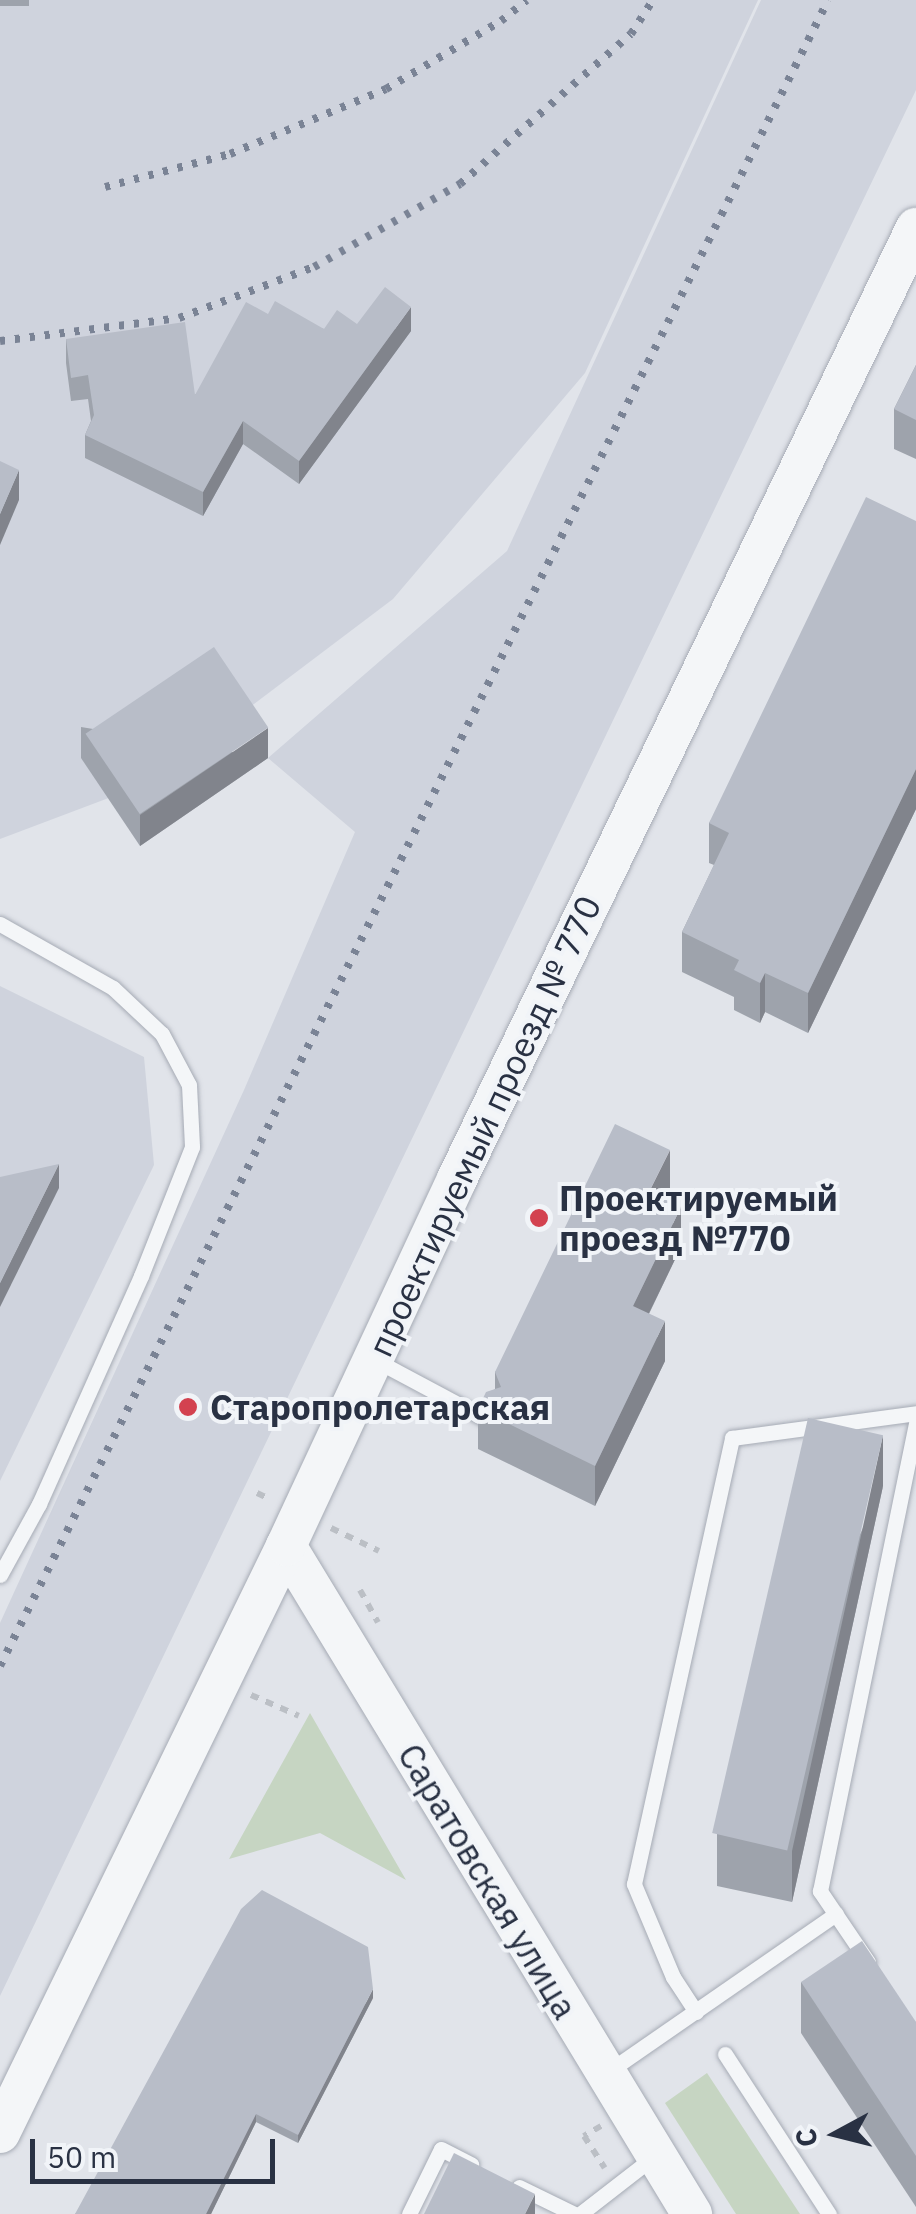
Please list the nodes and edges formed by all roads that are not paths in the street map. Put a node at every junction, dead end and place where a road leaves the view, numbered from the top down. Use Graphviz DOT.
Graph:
graph roads {
  1 [pos="916,228"];
  2 [pos="0,924"];
  3 [pos="373,1359"];
  4 [pos="916,1413"];
  5 [pos="491,1422"];
  6 [pos="916,1423"];
  7 [pos="286,1546"];
  8 [pos="0,1576"];
  9 [pos="836,1914"];
  10 [pos="876,1976"];
  11 [pos="696,2012"];
  12 [pos="725,2054"];
  13 [pos="606,2073"];
  14 [pos="0,2133"];
  15 [pos="656,2155"];
  16 [pos="491,2174"];
  17 [pos="508,2182"];
  18 [pos="409,2214"];
  19 [pos="577,2214"];
  20 [pos="692,2214"];
  21 [pos="830,2214"];
  1 -- 3 [label="street, проектируемый проезд № 770"];
  2 -- 8 [label="lane"];
  3 -- 5 [label="lane"];
  3 -- 7 [label="street, проектируемый проезд № 770"];
  4 -- 11 [label="lane"];
  6 -- 9 [label="lane"];
  7 -- 13 [label="street, Саратовская улица"];
  7 -- 14 [label="street, проектируемый проезд № 770"];
  9 -- 10 [label="lane"];
  9 -- 11 [label="lane"];
  11 -- 13 [label="lane"];
  12 -- 21 [label="lane"];
  13 -- 15 [label="street, Саратовская улица"];
  15 -- 19 [label="lane"];
  15 -- 20 [label="street, Саратовская улица"];
  16 -- 18 [label="lane"];
  17 -- 19 [label="lane"];
}
